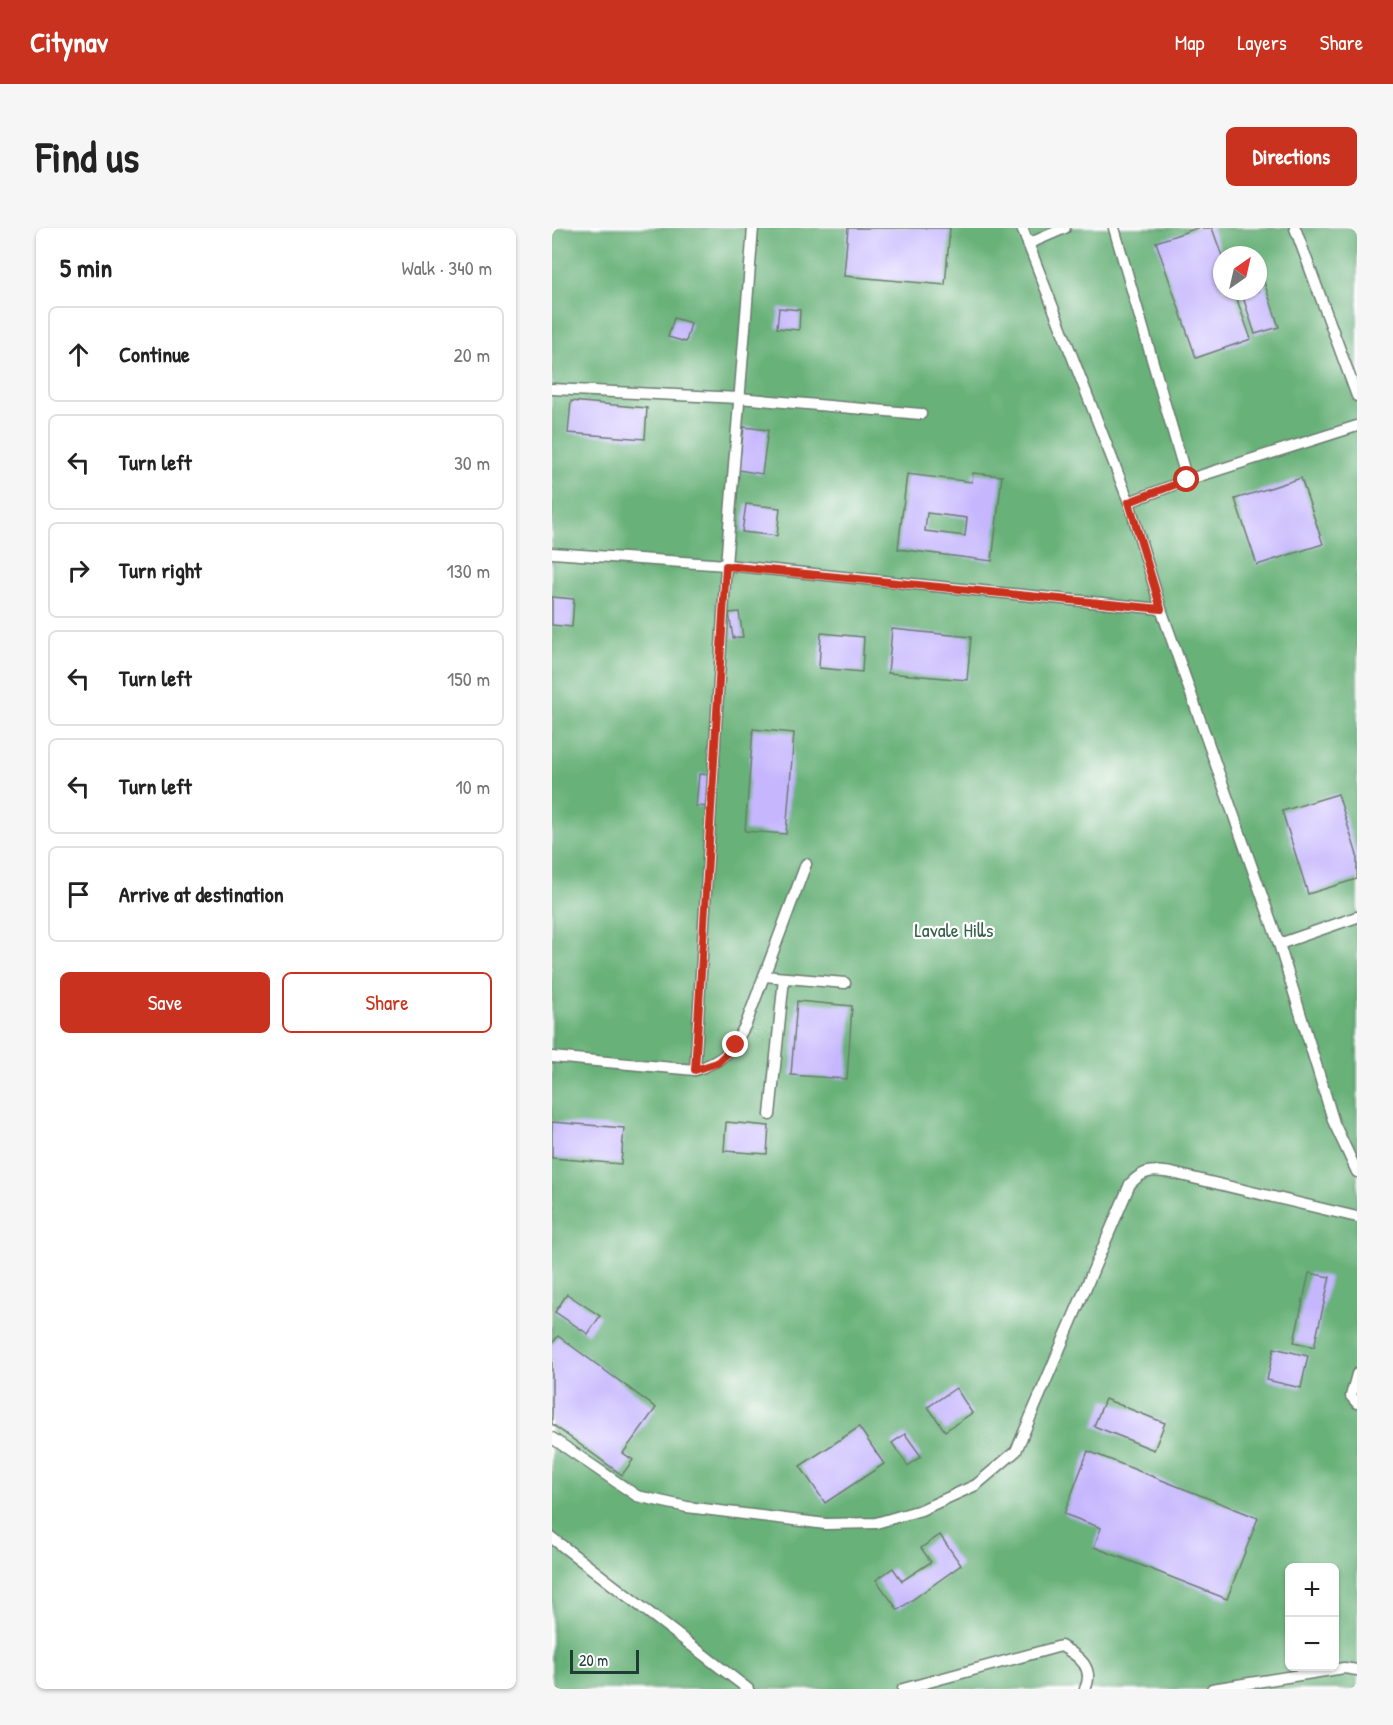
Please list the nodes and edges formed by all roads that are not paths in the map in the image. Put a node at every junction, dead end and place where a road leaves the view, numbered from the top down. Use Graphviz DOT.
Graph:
graph roads {
  1 [pos="753,228"];
  2 [pos="1023,228"];
  3 [pos="1065,228"];
  4 [pos="1114,228"];
  5 [pos="1294,228"];
  6 [pos="1028,244"];
  7 [pos="552,389"];
  8 [pos="1357,396"];
  9 [pos="739,398"];
  10 [pos="921,414"];
  11 [pos="1357,426"];
  12 [pos="1187,480"];
  13 [pos="1129,502"];
  14 [pos="552,553"];
  15 [pos="726,566"];
  16 [pos="1161,609"];
  17 [pos="806,864"];
  18 [pos="1357,917"];
  19 [pos="1279,944"];
  20 [pos="764,976"];
  21 [pos="784,978"];
  22 [pos="845,983"];
  23 [pos="552,1057"];
  24 [pos="695,1070"];
  25 [pos="770,1115"];
  26 [pos="1357,1172"];
  27 [pos="1357,1217"];
  28 [pos="1357,1374"];
  29 [pos="1357,1403"];
  30 [pos="552,1438"];
  31 [pos="552,1538"];
  32 [pos="1357,1670"];
  33 [pos="748,1689"];
  34 [pos="903,1689"];
  35 [pos="1085,1689"];
  36 [pos="1212,1689"];
  1 -- 9 [label="lane"];
  2 -- 6 [label="lane"];
  3 -- 6 [label="lane"];
  4 -- 12 [label="lane"];
  5 -- 8 [label="lane"];
  6 -- 13 [label="lane"];
  7 -- 9 [label="lane"];
  9 -- 10 [label="lane"];
  9 -- 15 [label="lane"];
  11 -- 12 [label="lane"];
  12 -- 13 [label="lane"];
  13 -- 16 [label="lane"];
  14 -- 15 [label="lane"];
  15 -- 16 [label="lane"];
  15 -- 24 [label="lane"];
  16 -- 19 [label="lane"];
  17 -- 20 [label="lane"];
  18 -- 19 [label="lane"];
  19 -- 26 [label="lane"];
  20 -- 21 [label="lane"];
  20 -- 24 [label="lane"];
  21 -- 22 [label="lane"];
  21 -- 25 [label="lane"];
  23 -- 24 [label="lane"];
  27 -- 30 [label="lane"];
  28 -- 29 [label="lane"];
  31 -- 33 [label="lane"];
  32 -- 36 [label="lane"];
  34 -- 35 [label="lane"];
}
